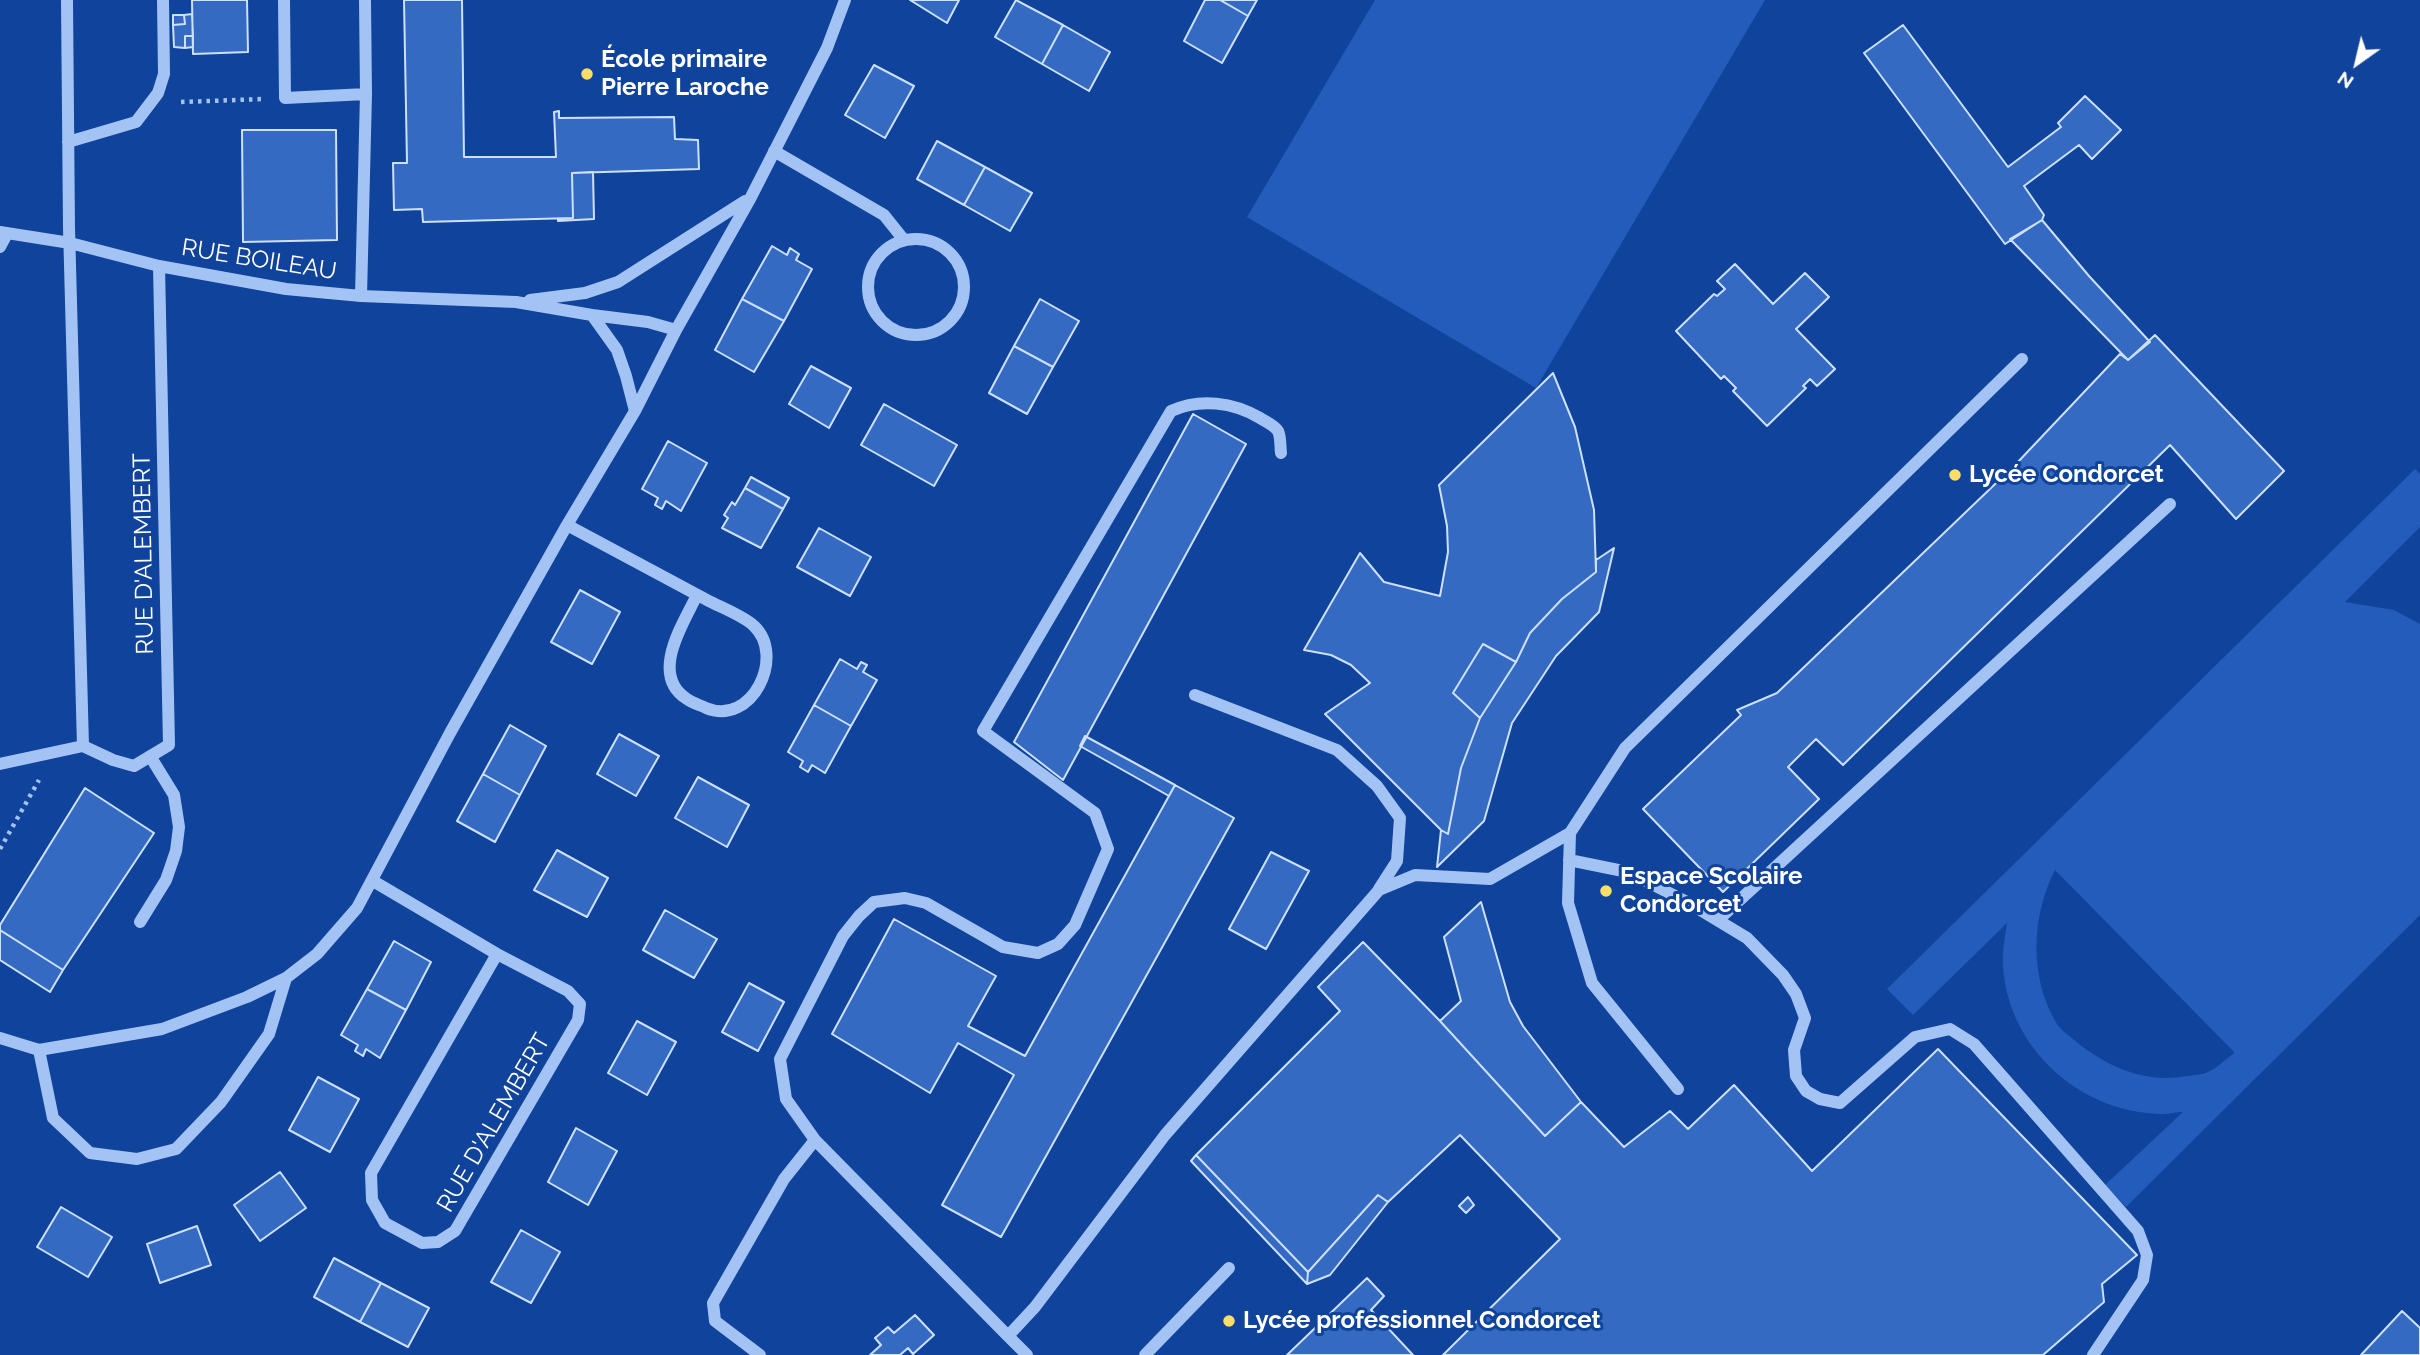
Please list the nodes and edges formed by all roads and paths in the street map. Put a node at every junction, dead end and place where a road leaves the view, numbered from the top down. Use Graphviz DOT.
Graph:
graph roads {
  1 [pos="67,0"];
  2 [pos="163,0"];
  3 [pos="284,0"];
  4 [pos="365,0"];
  5 [pos="845,0"];
  6 [pos="366,94"];
  7 [pos="285,98"];
  8 [pos="150,104"];
  9 [pos="68,142"];
  10 [pos="774,152"];
  11 [pos="750,199"];
  12 [pos="3,233"];
  13 [pos="904,240"];
  14 [pos="70,243"];
  15 [pos="0,247"];
  16 [pos="159,266"];
  17 [pos="360,296"];
  18 [pos="516,302"];
  19 [pos="592,315"];
  20 [pos="676,330"];
  21 [pos="2022,359"];
  22 [pos="635,411"];
  23 [pos="1281,453"];
  24 [pos="2170,504"];
  25 [pos="567,525"];
  26 [pos="697,595"];
  27 [pos="1195,695"];
  28 [pos="83,746"];
  29 [pos="43,755"];
  30 [pos="150,756"];
  31 [pos="0,764"];
  32 [pos="1570,833"];
  33 [pos="0,849"];
  34 [pos="1569,860"];
  35 [pos="373,881"];
  36 [pos="1379,890"];
  37 [pos="1718,920"];
  38 [pos="140,922"];
  39 [pos="497,954"];
  40 [pos="286,978"];
  41 [pos="0,1038"];
  42 [pos="39,1050"];
  43 [pos="1678,1089"];
  44 [pos="815,1140"];
  45 [pos="1229,1268"];
  46 [pos="1008,1336"];
  47 [pos="760,1355"];
  48 [pos="1027,1355"];
  49 [pos="1145,1355"];
  50 [pos="2093,1355"];
  1 -- 9 [label="street"];
  2 -- 8 [label="street"];
  3 -- 7 [label="street"];
  4 -- 6 [label="street"];
  5 -- 10 [label="street"];
  6 -- 7 [label="street"];
  6 -- 17 [label="street"];
  7 -- 8 [label="path"];
  8 -- 9 [label="street"];
  9 -- 14 [label="street"];
  10 -- 11 [label="street"];
  10 -- 13 [label="street"];
  11 -- 18 [label="street, RUE BOILEAU"];
  11 -- 20 [label="street"];
  12 -- 14 [label="street, RUE BOILEAU"];
  12 -- 15 [label="street"];
  13 -- 13 [label="street"];
  14 -- 16 [label="street, RUE BOILEAU"];
  14 -- 28 [label="street"];
  16 -- 17 [label="street, RUE BOILEAU"];
  16 -- 30 [label="street, RUE D'ALEMBERT"];
  17 -- 18 [label="street, RUE BOILEAU"];
  18 -- 19 [label="street, RUE BOILEAU"];
  19 -- 20 [label="street, RUE BOILEAU"];
  19 -- 22 [label="street"];
  20 -- 22 [label="street"];
  21 -- 32 [label="street"];
  22 -- 25 [label="street"];
  23 -- 44 [label="street"];
  24 -- 37 [label="street"];
  25 -- 26 [label="street"];
  25 -- 35 [label="street"];
  26 -- 26 [label="street"];
  27 -- 36 [label="street"];
  28 -- 29 [label="street"];
  28 -- 30 [label="street"];
  29 -- 31 [label="street"];
  29 -- 33 [label="path"];
  30 -- 38 [label="street"];
  32 -- 34 [label="street"];
  32 -- 36 [label="street"];
  34 -- 37 [label="street"];
  34 -- 43 [label="street"];
  35 -- 39 [label="street, RUE D'ALEMBERT"];
  35 -- 40 [label="street"];
  36 -- 46 [label="street"];
  37 -- 50 [label="street"];
  39 -- 39 [label="street, RUE D'ALEMBERT"];
  40 -- 42 [label="street"];
  40 -- 42 [label="street"];
  41 -- 42 [label="street"];
  44 -- 46 [label="street"];
  44 -- 47 [label="street"];
  45 -- 49 [label="street"];
  46 -- 48 [label="street"];
}
